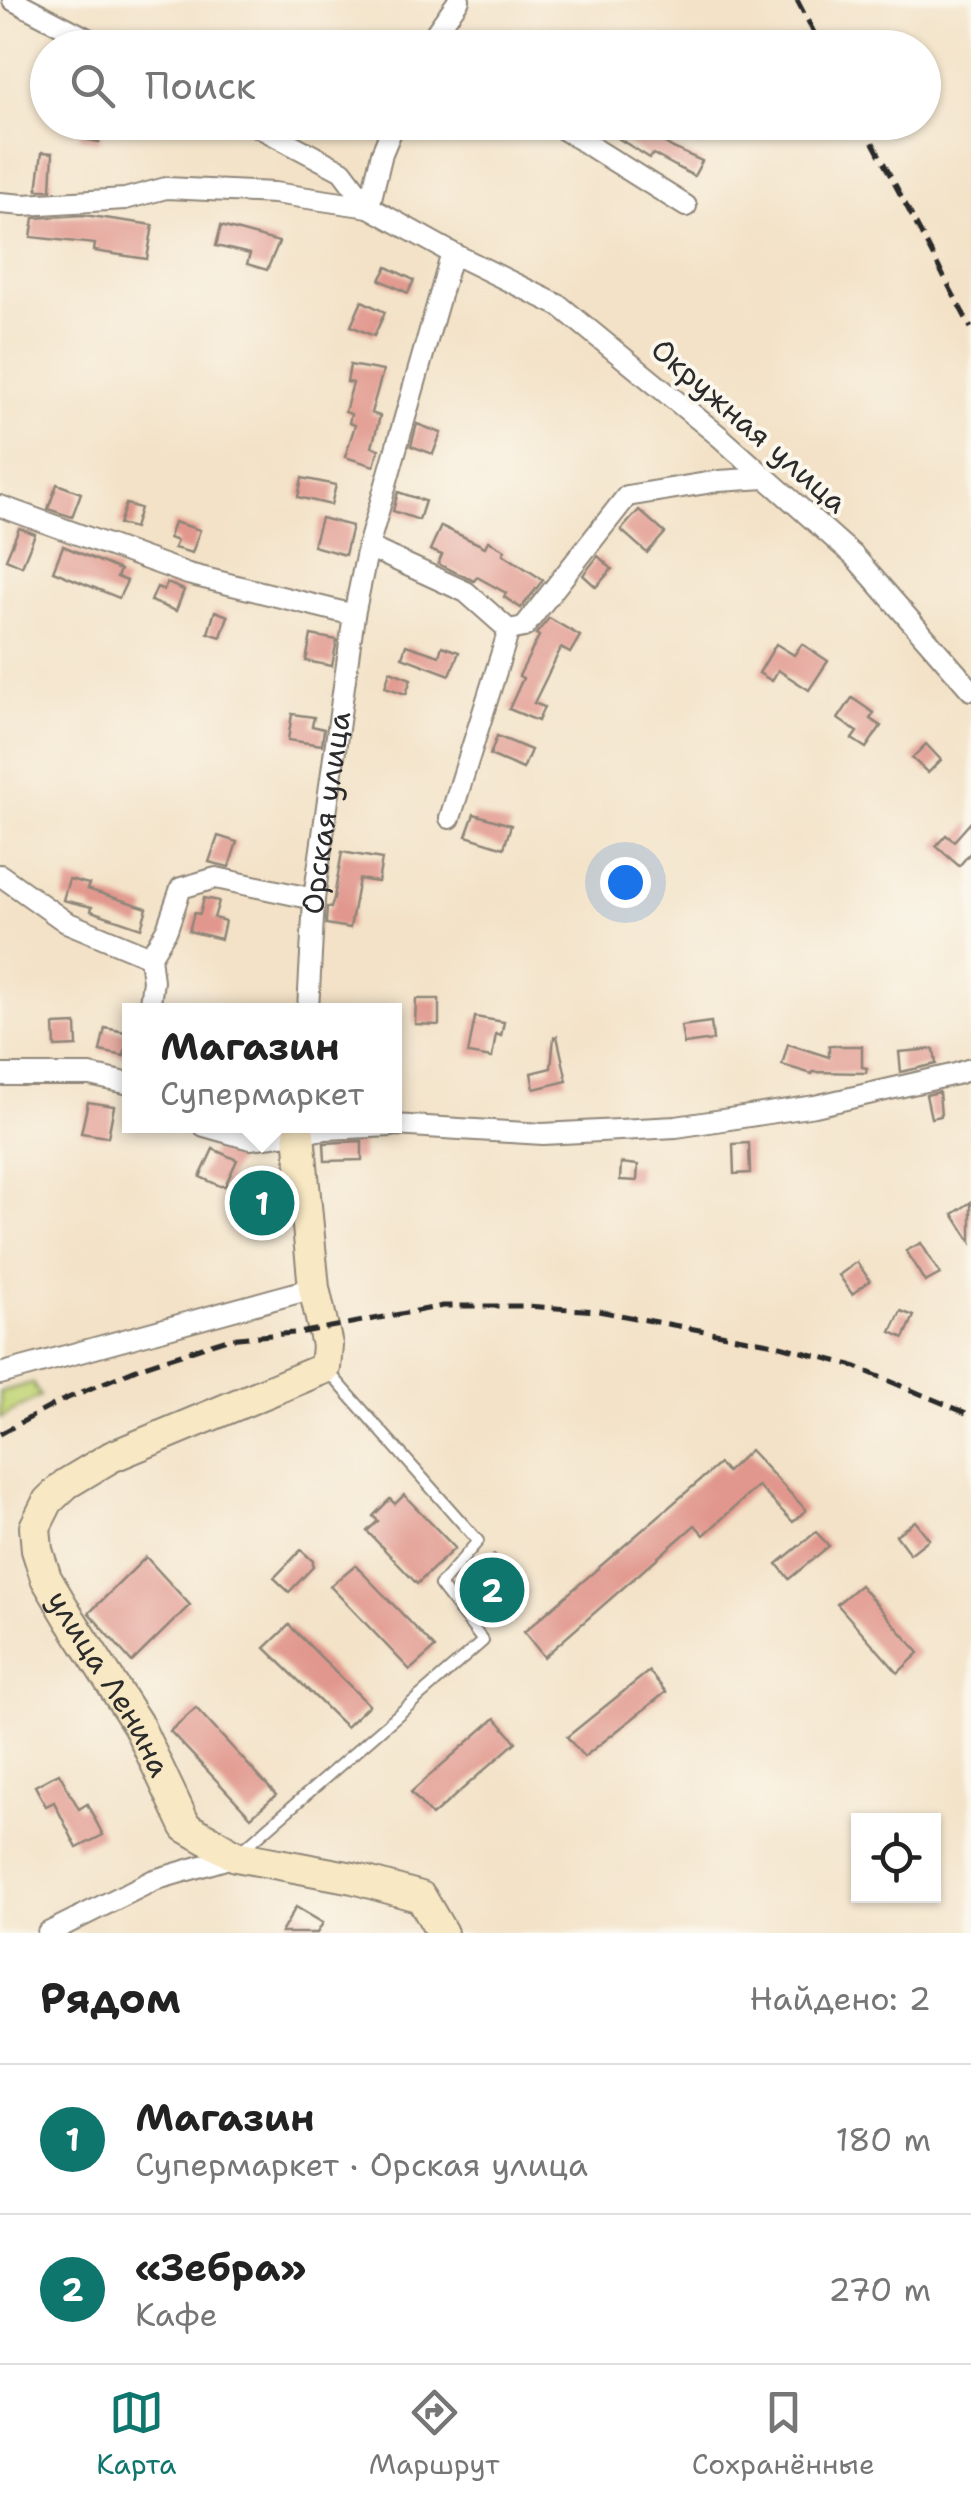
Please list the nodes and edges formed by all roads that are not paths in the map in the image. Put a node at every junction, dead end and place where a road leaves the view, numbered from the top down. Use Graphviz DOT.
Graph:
graph roads {
  1 [pos="13,0"];
  2 [pos="459,0"];
  3 [pos="70,30"];
  4 [pos="438,30"];
  5 [pos="284,140"];
  6 [pos="387,140"];
  7 [pos="581,140"];
  8 [pos="0,203"];
  9 [pos="686,206"];
  10 [pos="369,207"];
  11 [pos="452,253"];
  12 [pos="765,478"];
  13 [pos="0,506"];
  14 [pos="368,547"];
  15 [pos="354,615"];
  16 [pos="509,630"];
  17 [pos="971,690"];
  18 [pos="450,818"];
  19 [pos="0,875"];
  20 [pos="314,899"];
  21 [pos="150,957"];
  22 [pos="150,1003"];
  23 [pos="308,1003"];
  24 [pos="971,1069"];
  25 [pos="0,1074"];
  26 [pos="122,1082"];
  27 [pos="402,1126"];
  28 [pos="229,1133"];
  29 [pos="283,1133"];
  30 [pos="299,1133"];
  31 [pos="314,1288"];
  32 [pos="326,1368"];
  33 [pos="0,1374"];
  34 [pos="236,1856"];
  35 [pos="48,1933"];
  36 [pos="442,1933"];
  1 -- 3 [label="street"];
  2 -- 4 [label="street"];
  5 -- 10 [label="street"];
  6 -- 10 [label="street"];
  7 -- 9 [label="street"];
  8 -- 10 [label="street"];
  10 -- 11 [label="street, Окружная улица"];
  11 -- 12 [label="street, Окружная улица"];
  11 -- 14 [label="street, Орская улица"];
  12 -- 16 [label="street"];
  12 -- 17 [label="street, Окружная улица"];
  13 -- 15 [label="street"];
  14 -- 15 [label="street, Орская улица"];
  14 -- 16 [label="street"];
  15 -- 20 [label="street, Орская улица"];
  16 -- 18 [label="street"];
  19 -- 21 [label="street"];
  20 -- 21 [label="street"];
  20 -- 23 [label="street, Орская улица"];
  21 -- 22 [label="street"];
  24 -- 27 [label="street"];
  25 -- 26 [label="street"];
  28 -- 29 [label="street"];
  30 -- 31 [label="street"];
  31 -- 32 [label="street"];
  31 -- 33 [label="street"];
  32 -- 34 [label="lane"];
  32 -- 34 [label="street, улица Ленина"];
  34 -- 35 [label="street"];
  34 -- 36 [label="street, улица Ленина"];
}
